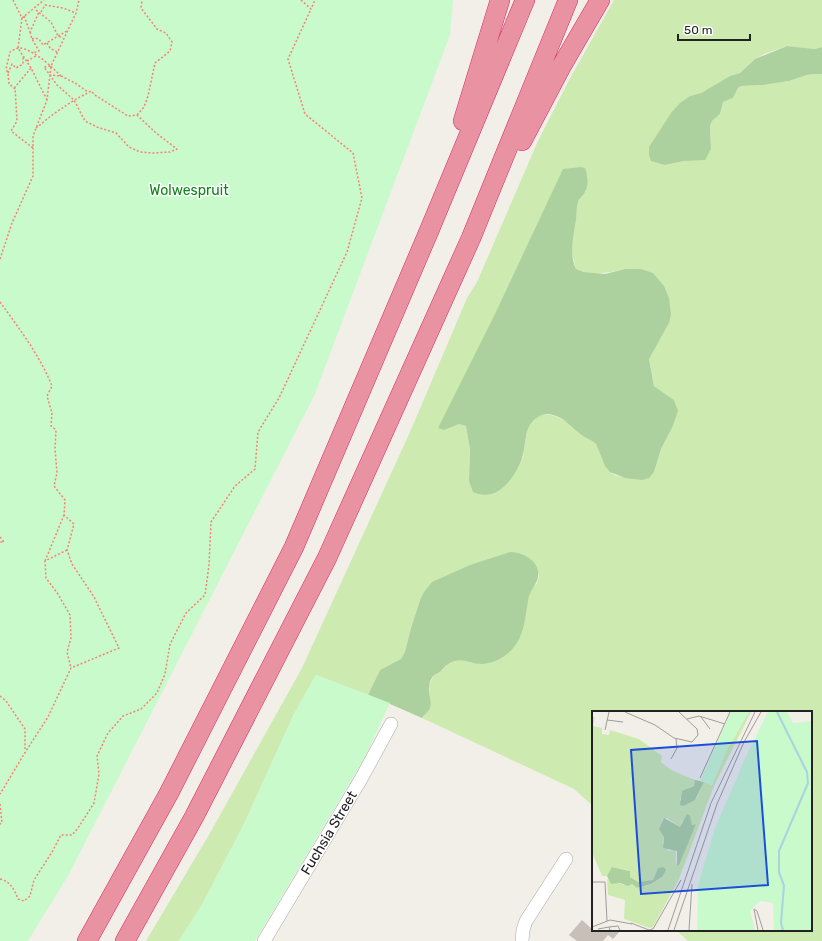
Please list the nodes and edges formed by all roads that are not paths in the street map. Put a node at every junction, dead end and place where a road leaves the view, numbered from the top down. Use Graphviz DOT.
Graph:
graph roads {
  1 [pos="500,0"];
  2 [pos="525,0"];
  3 [pos="568,0"];
  4 [pos="600,0"];
  5 [pos="429,231"];
  6 [pos="471,238"];
  7 [pos="391,724"];
  8 [pos="566,859"];
  9 [pos="87,941"];
  10 [pos="125,941"];
  11 [pos="264,941"];
  12 [pos="522,941"];
  1 -- 5 [label="highway"];
  2 -- 5 [label="highway"];
  3 -- 6 [label="highway"];
  4 -- 6 [label="highway"];
  5 -- 9 [label="highway"];
  6 -- 10 [label="highway"];
  7 -- 11 [label="street, Fuchsia Street"];
  8 -- 12 [label="street"];
}
